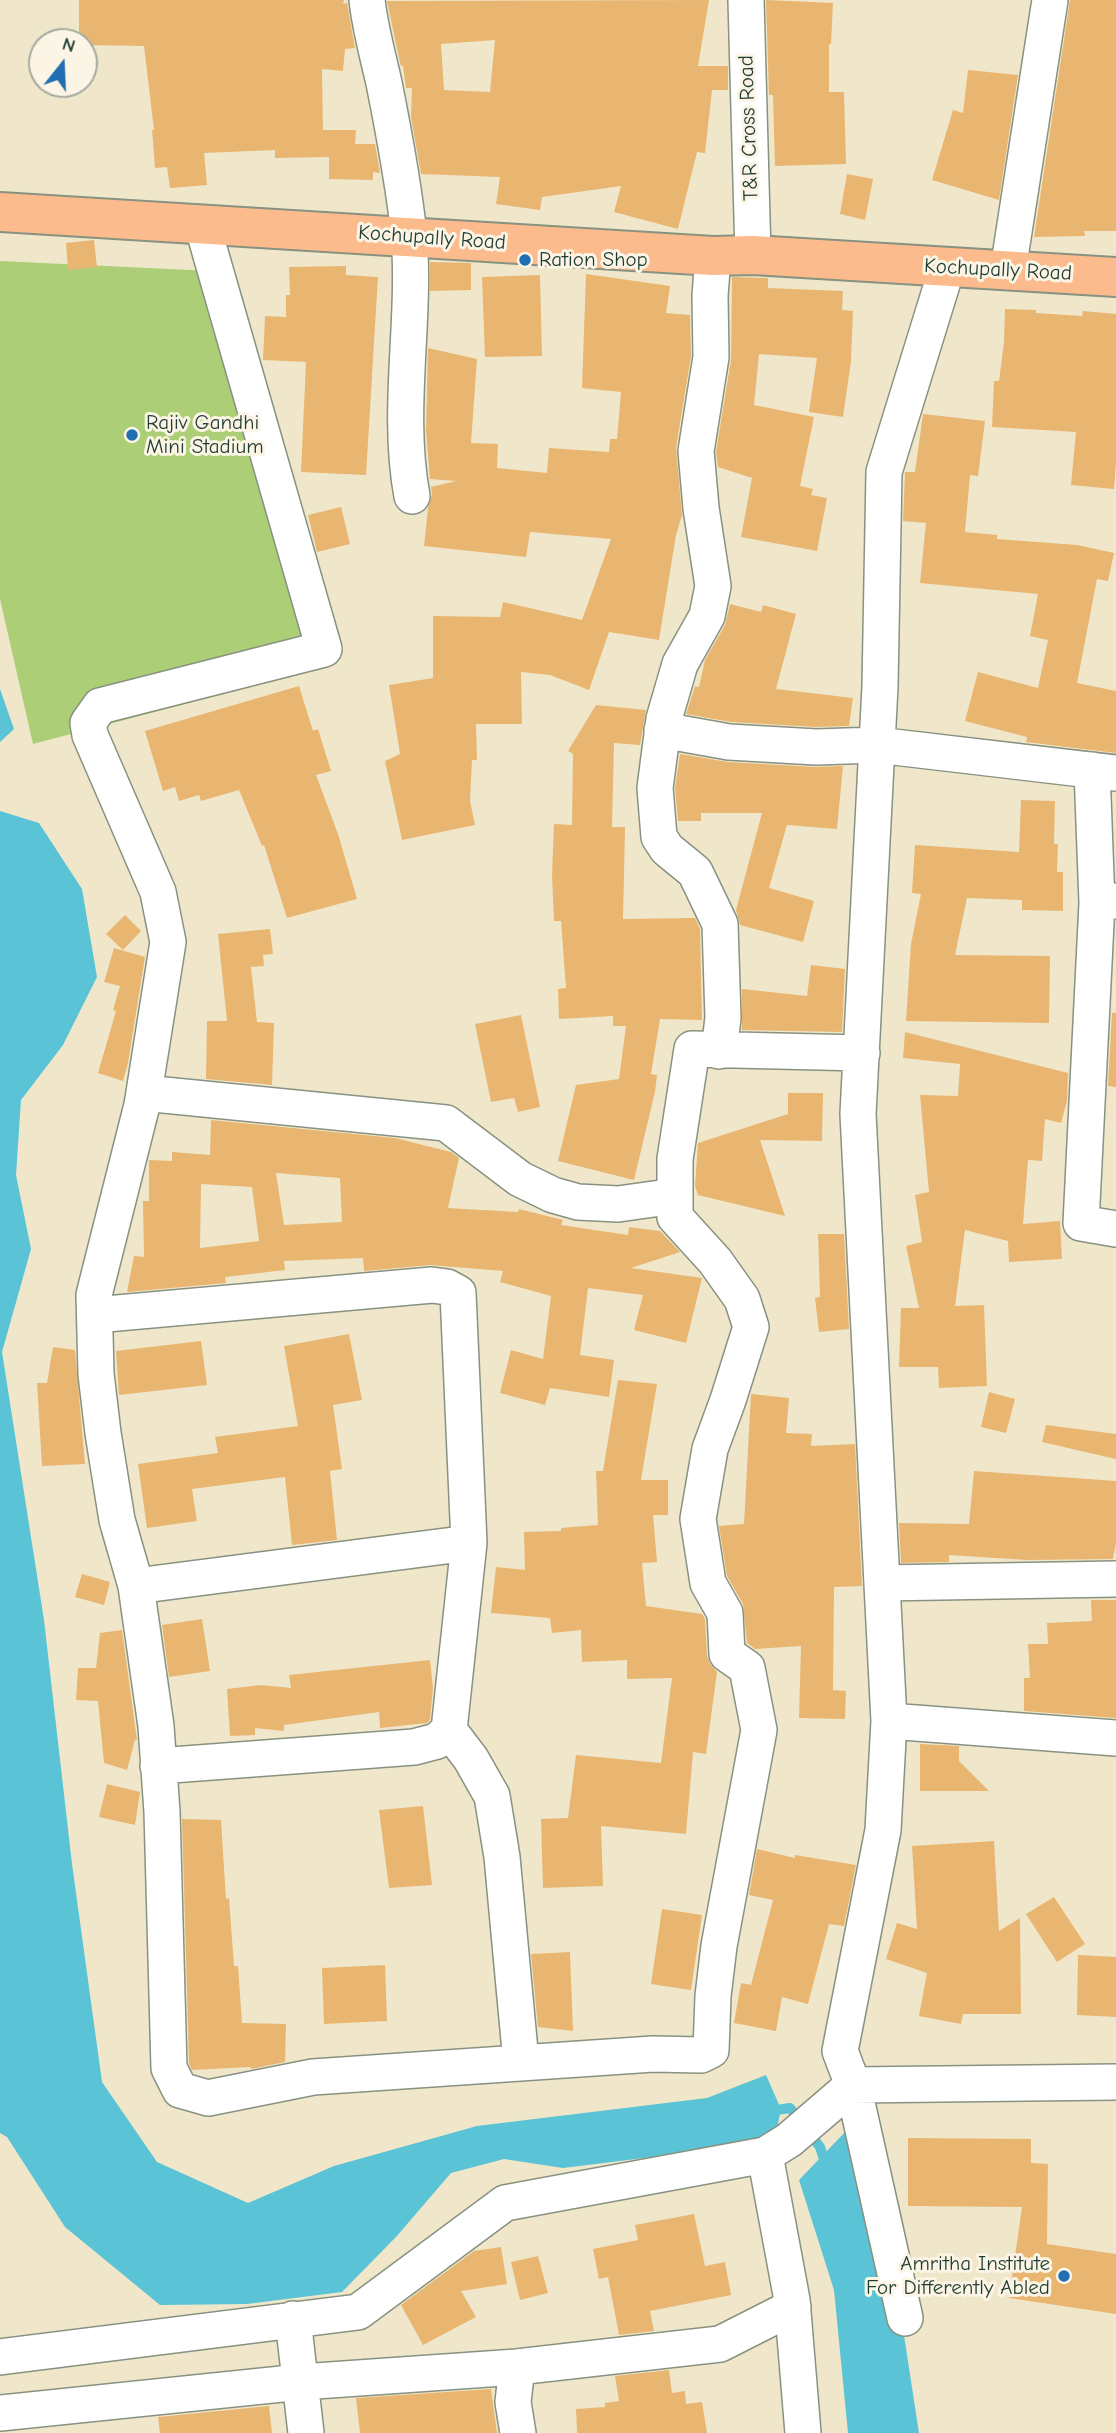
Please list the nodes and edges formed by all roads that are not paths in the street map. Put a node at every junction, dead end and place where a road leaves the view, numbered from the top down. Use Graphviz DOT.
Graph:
graph roads {
  1 [pos="367,0"];
  2 [pos="746,0"];
  3 [pos="1049,0"];
  4 [pos="0,212"];
  5 [pos="202,224"];
  6 [pos="409,236"];
  7 [pos="753,255"];
  8 [pos="713,256"];
  9 [pos="947,268"];
  10 [pos="1008,270"];
  11 [pos="1116,276"];
  12 [pos="412,496"];
  13 [pos="662,730"];
  14 [pos="877,745"];
  15 [pos="1104,772"];
  16 [pos="1107,902"];
  17 [pos="1104,1005"];
  18 [pos="719,1051"];
  19 [pos="862,1053"];
  20 [pos="144,1093"];
  21 [pos="675,1196"];
  22 [pos="1116,1228"];
  23 [pos="95,1315"];
  24 [pos="469,1543"];
  25 [pos="1116,1579"];
  26 [pos="882,1583"];
  27 [pos="136,1586"];
  28 [pos="889,1721"];
  29 [pos="449,1730"];
  30 [pos="1116,1738"];
  31 [pos="158,1766"];
  32 [pos="521,2062"];
  33 [pos="1116,2082"];
  34 [pos="846,2092"];
  35 [pos="777,2147"];
  36 [pos="793,2307"];
  37 [pos="905,2318"];
  38 [pos="293,2319"];
  39 [pos="0,2357"];
  40 [pos="517,2367"];
  41 [pos="301,2382"];
  42 [pos="0,2413"];
  43 [pos="306,2433"];
  44 [pos="518,2433"];
  45 [pos="803,2433"];
  1 -- 6 [label="street"];
  2 -- 7 [label="street, T&R Cross Road"];
  3 -- 10 [label="street"];
  4 -- 5 [label="main road, Kochupally Road"];
  5 -- 6 [label="main road, Kochupally Road"];
  5 -- 20 [label="street"];
  6 -- 8 [label="main road, Kochupally Road"];
  6 -- 12 [label="street"];
  7 -- 8 [label="main road, Kochupally Road"];
  7 -- 9 [label="main road, Kochupally Road"];
  8 -- 13 [label="street"];
  9 -- 10 [label="main road, Kochupally Road"];
  9 -- 14 [label="street"];
  10 -- 11 [label="main road, Kochupally Road"];
  13 -- 14 [label="street"];
  13 -- 18 [label="street"];
  14 -- 15 [label="street"];
  14 -- 19 [label="street"];
  15 -- 16 [label="street"];
  16 -- 17 [label="street"];
  17 -- 22 [label="street"];
  18 -- 19 [label="street"];
  18 -- 21 [label="street"];
  19 -- 26 [label="street"];
  20 -- 21 [label="street"];
  20 -- 23 [label="street"];
  21 -- 32 [label="street"];
  23 -- 24 [label="street"];
  23 -- 27 [label="street"];
  24 -- 27 [label="street"];
  24 -- 29 [label="street"];
  25 -- 26 [label="street"];
  26 -- 28 [label="street"];
  27 -- 31 [label="street"];
  28 -- 30 [label="street"];
  28 -- 34 [label="street"];
  29 -- 31 [label="street"];
  29 -- 32 [label="street"];
  31 -- 32 [label="street"];
  33 -- 34 [label="street"];
  34 -- 35 [label="street"];
  34 -- 37 [label="street"];
  35 -- 36 [label="street"];
  35 -- 38 [label="street"];
  36 -- 40 [label="street"];
  36 -- 45 [label="street"];
  38 -- 39 [label="street"];
  38 -- 41 [label="street"];
  40 -- 41 [label="street"];
  40 -- 44 [label="street"];
  41 -- 42 [label="street"];
  41 -- 43 [label="street"];
}
